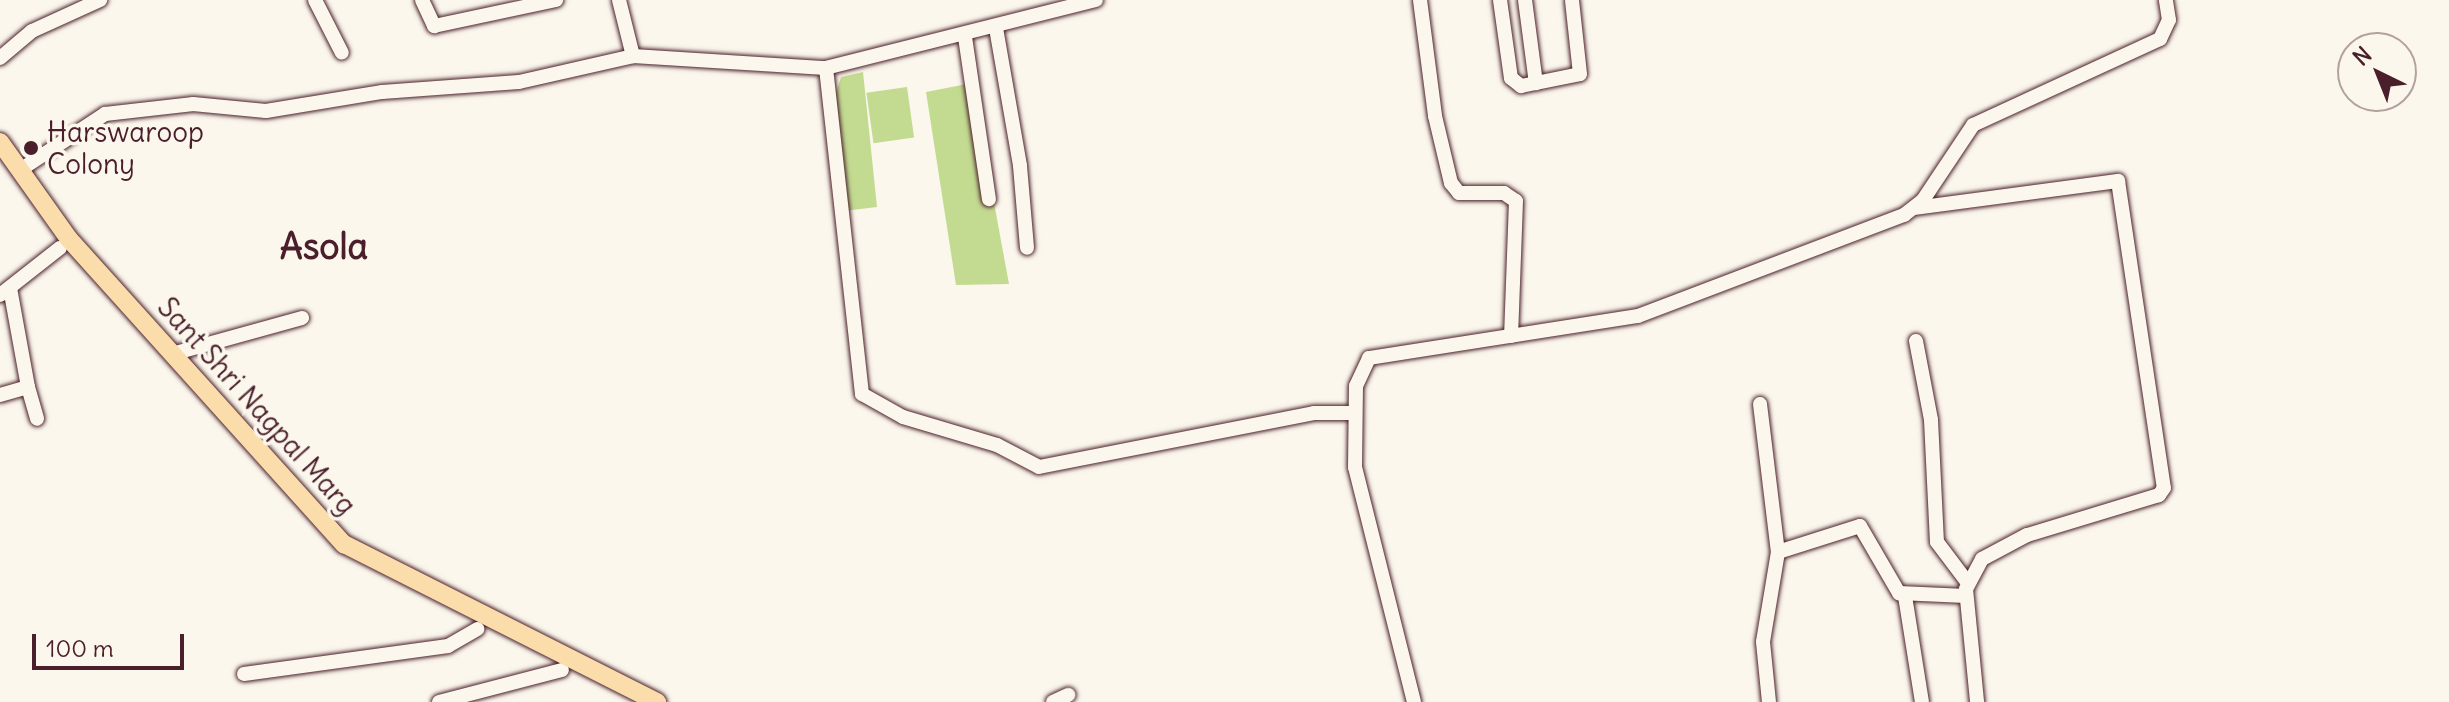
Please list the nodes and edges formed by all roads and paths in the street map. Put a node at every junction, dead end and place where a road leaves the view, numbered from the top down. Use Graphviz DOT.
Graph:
graph roads {
  1 [pos="100,0"];
  2 [pos="315,0"];
  3 [pos="422,0"];
  4 [pos="619,0"];
  5 [pos="1096,0"];
  6 [pos="1420,0"];
  7 [pos="1500,0"];
  8 [pos="1525,0"];
  9 [pos="1572,0"];
  10 [pos="2166,0"];
  11 [pos="550,1"];
  12 [pos="996,28"];
  13 [pos="965,37"];
  14 [pos="342,53"];
  15 [pos="633,56"];
  16 [pos="0,58"];
  17 [pos="826,68"];
  18 [pos="1536,83"];
  19 [pos="0,142"];
  20 [pos="0,163"];
  21 [pos="20,170"];
  22 [pos="989,199"];
  23 [pos="1915,208"];
  24 [pos="60,248"];
  25 [pos="1027,248"];
  26 [pos="5,291"];
  27 [pos="302,318"];
  28 [pos="1511,336"];
  29 [pos="1916,341"];
  30 [pos="172,354"];
  31 [pos="28,387"];
  32 [pos="0,395"];
  33 [pos="1760,404"];
  34 [pos="1353,413"];
  35 [pos="37,419"];
  36 [pos="1778,552"];
  37 [pos="1967,590"];
  38 [pos="1905,596"];
  39 [pos="478,629"];
  40 [pos="562,670"];
  41 [pos="244,674"];
  42 [pos="1068,695"];
  43 [pos="439,702"];
  44 [pos="630,702"];
  45 [pos="657,702"];
  46 [pos="1053,702"];
  47 [pos="1414,702"];
  48 [pos="1769,702"];
  49 [pos="1922,702"];
  50 [pos="1977,702"];
  1 -- 16 [label="street"];
  2 -- 14 [label="street"];
  3 -- 11 [label="street"];
  4 -- 15 [label="street"];
  5 -- 12 [label="street"];
  6 -- 28 [label="street"];
  7 -- 18 [label="street"];
  8 -- 18 [label="street"];
  9 -- 18 [label="street"];
  10 -- 23 [label="street"];
  12 -- 13 [label="street"];
  12 -- 25 [label="street"];
  13 -- 17 [label="street"];
  13 -- 22 [label="street"];
  15 -- 17 [label="street"];
  15 -- 21 [label="street"];
  17 -- 34 [label="street"];
  19 -- 21 [label="main road, Sant Shri Nagpal Marg"];
  20 -- 24 [label="main road, Sant Shri Nagpal Marg"];
  21 -- 30 [label="main road, Sant Shri Nagpal Marg"];
  23 -- 28 [label="street"];
  23 -- 37 [label="street"];
  24 -- 26 [label="street"];
  24 -- 39 [label="main road, Sant Shri Nagpal Marg"];
  26 -- 31 [label="street"];
  27 -- 30 [label="street"];
  28 -- 34 [label="street"];
  29 -- 37 [label="street"];
  30 -- 45 [label="main road, Sant Shri Nagpal Marg"];
  31 -- 32 [label="street"];
  31 -- 35 [label="street"];
  33 -- 36 [label="street"];
  34 -- 47 [label="street"];
  36 -- 38 [label="street"];
  36 -- 48 [label="street"];
  37 -- 38 [label="street"];
  37 -- 50 [label="street"];
  38 -- 49 [label="street"];
  39 -- 40 [label="main road, Sant Shri Nagpal Marg"];
  39 -- 41 [label="street"];
  40 -- 43 [label="street"];
  40 -- 44 [label="main road, Sant Shri Nagpal Marg"];
  42 -- 46 [label="street"];
}
